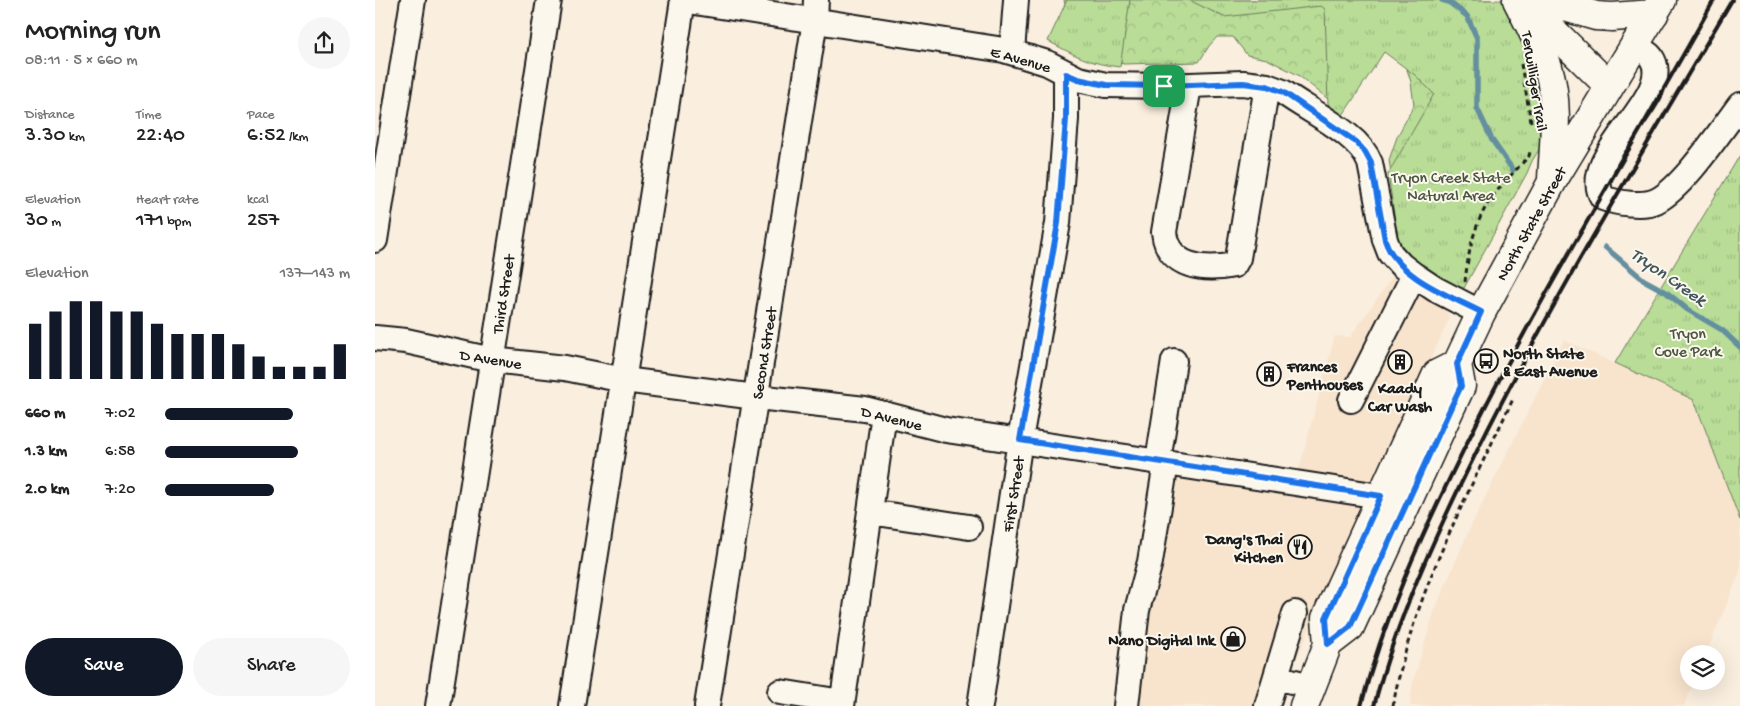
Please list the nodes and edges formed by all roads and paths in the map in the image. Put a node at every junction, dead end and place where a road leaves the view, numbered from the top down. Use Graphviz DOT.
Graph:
graph roads {
  1 [pos="413,0"];
  2 [pos="549,0"];
  3 [pos="683,0"];
  4 [pos="1017,0"];
  5 [pos="1517,0"];
  6 [pos="1521,0"];
  7 [pos="1541,0"];
  8 [pos="1658,7"];
  9 [pos="816,10"];
  10 [pos="1635,46"];
  11 [pos="1012,52"];
  12 [pos="1521,58"];
  13 [pos="1066,74"];
  14 [pos="1189,86"];
  15 [pos="1267,86"];
  16 [pos="1609,86"];
  17 [pos="1740,105"];
  18 [pos="1532,127"];
  19 [pos="1532,146"];
  20 [pos="1552,182"];
  21 [pos="375,240"];
  22 [pos="1414,275"];
  23 [pos="1471,307"];
  24 [pos="375,338"];
  25 [pos="492,360"];
  26 [pos="1173,361"];
  27 [pos="1457,364"];
  28 [pos="623,380"];
  29 [pos="756,397"];
  30 [pos="1513,399"];
  31 [pos="1351,400"];
  32 [pos="885,414"];
  33 [pos="1020,440"];
  34 [pos="1162,462"];
  35 [pos="1381,496"];
  36 [pos="1408,501"];
  37 [pos="870,512"];
  38 [pos="969,527"];
  39 [pos="1295,613"];
  40 [pos="1328,644"];
  41 [pos="1276,677"];
  42 [pos="780,692"];
  43 [pos="1307,696"];
  44 [pos="842,704"];
  45 [pos="438,706"];
  46 [pos="572,706"];
  47 [pos="707,706"];
  48 [pos="980,706"];
  49 [pos="1126,706"];
  50 [pos="1267,706"];
  51 [pos="1393,706"];
  1 -- 21 [label="street"];
  2 -- 25 [label="street, Third Street"];
  3 -- 9 [label="street, E Avenue"];
  3 -- 28 [label="street"];
  4 -- 11 [label="street"];
  5 -- 20 [label="main road"];
  6 -- 16 [label="main road"];
  7 -- 8 [label="main road"];
  8 -- 10 [label="main road, North State Street"];
  9 -- 11 [label="street, E Avenue"];
  9 -- 29 [label="street, Second Street"];
  10 -- 16 [label="main road, North State Street"];
  10 -- 17 [label="street"];
  11 -- 13 [label="street, E Avenue"];
  12 -- 18 [label="path, Terwilliger Trail"];
  13 -- 14 [label="street, E Avenue"];
  13 -- 33 [label="street, First Street"];
  14 -- 15 [label="street, E Avenue"];
  14 -- 15 [label="street"];
  15 -- 22 [label="street, E Avenue"];
  16 -- 20 [label="main road, North State Street"];
  19 -- 23 [label="path, Terwilliger Trail"];
  20 -- 23 [label="main road, North State Street"];
  22 -- 23 [label="street, E Avenue"];
  22 -- 31 [label="street"];
  23 -- 27 [label="main road, North State Street"];
  24 -- 25 [label="street, D Avenue"];
  25 -- 28 [label="street, D Avenue"];
  25 -- 45 [label="street, Third Street"];
  26 -- 34 [label="street"];
  27 -- 35 [label="main road"];
  27 -- 36 [label="main road"];
  28 -- 29 [label="street, D Avenue"];
  28 -- 46 [label="street"];
  29 -- 32 [label="street, D Avenue"];
  29 -- 47 [label="street, Second Street"];
  30 -- 51 [label="path"];
  32 -- 33 [label="street, D Avenue"];
  32 -- 37 [label="street"];
  33 -- 34 [label="street, D Avenue"];
  33 -- 48 [label="street, First Street"];
  34 -- 35 [label="street, D Avenue"];
  34 -- 49 [label="street"];
  35 -- 36 [label="street, D Avenue"];
  35 -- 40 [label="main road"];
  36 -- 40 [label="main road"];
  37 -- 38 [label="street"];
  37 -- 44 [label="street"];
  39 -- 41 [label="street"];
  40 -- 43 [label="main road"];
  41 -- 43 [label="street"];
  41 -- 50 [label="street"];
  42 -- 44 [label="street"];
}
